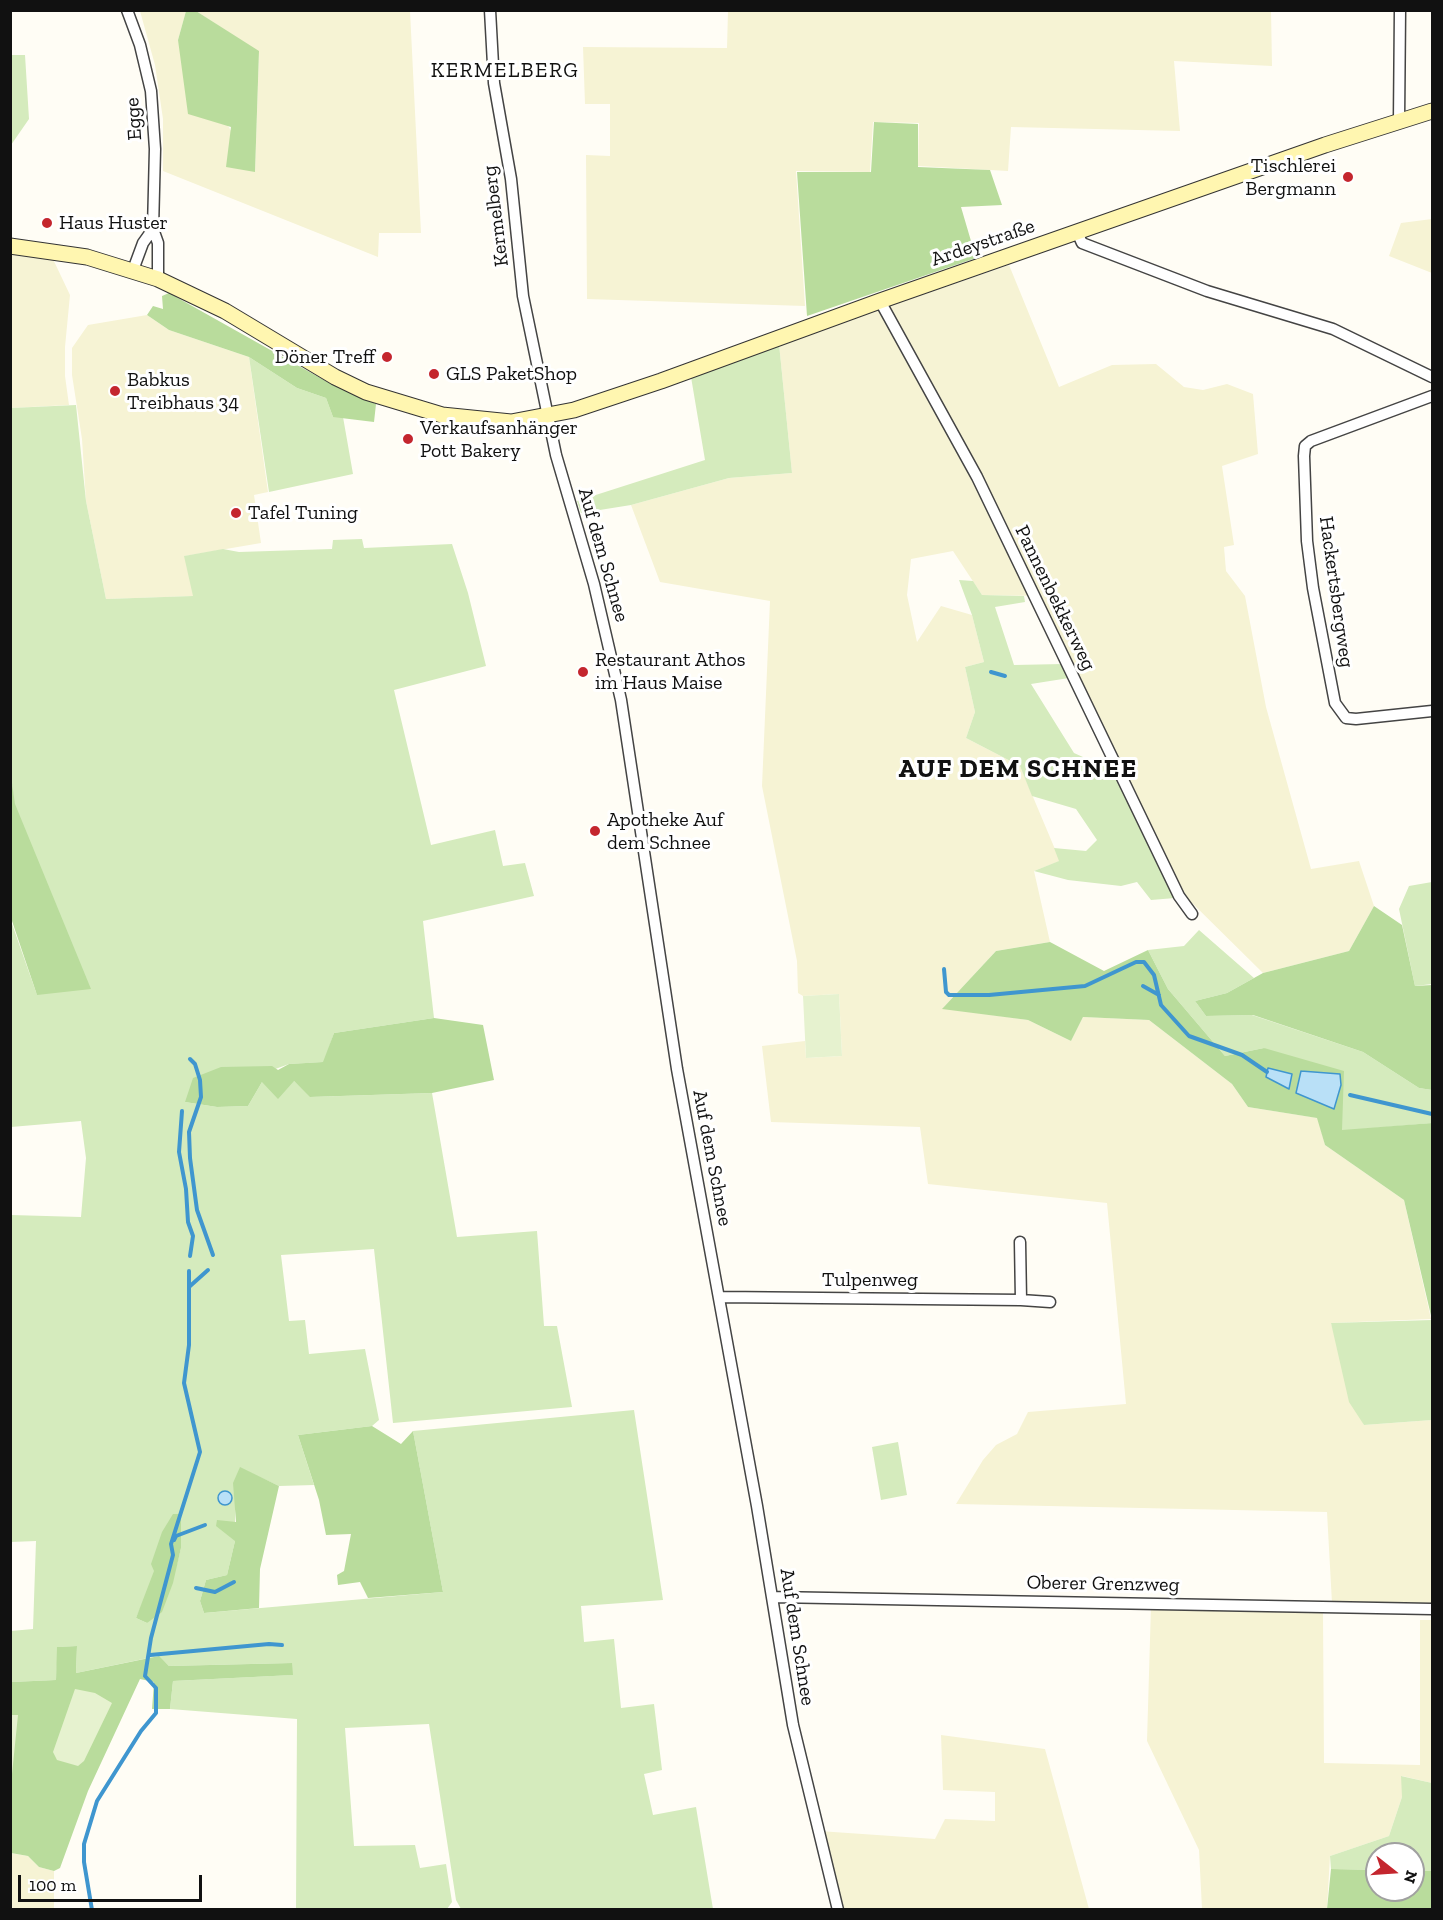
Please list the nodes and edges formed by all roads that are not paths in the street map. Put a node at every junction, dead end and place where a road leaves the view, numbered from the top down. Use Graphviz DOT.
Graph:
graph roads {
  1 [pos="127,10"];
  2 [pos="490,10"];
  3 [pos="1400,10"];
  4 [pos="1432,111"];
  5 [pos="1399,121"];
  6 [pos="153,229"];
  7 [pos="1077,232"];
  8 [pos="10,246"];
  9 [pos="133,270"];
  10 [pos="158,279"];
  11 [pos="880,301"];
  12 [pos="1432,377"];
  13 [pos="1432,396"];
  14 [pos="548,415"];
  15 [pos="1432,711"];
  16 [pos="1192,914"];
  17 [pos="1020,1242"];
  18 [pos="720,1297"];
  19 [pos="1021,1300"];
  20 [pos="1050,1302"];
  21 [pos="773,1597"];
  22 [pos="1432,1609"];
  23 [pos="838,1910"];
  1 -- 6 [label="street, Egge"];
  2 -- 14 [label="street, Kermelberg"];
  3 -- 5 [label="street"];
  4 -- 5 [label="main road, Ardeystraße"];
  5 -- 7 [label="main road, Ardeystraße"];
  6 -- 9 [label="street, Egge"];
  6 -- 10 [label="street, Egge"];
  7 -- 11 [label="main road, Ardeystraße"];
  7 -- 12 [label="street"];
  8 -- 9 [label="main road, Ardeystraße"];
  9 -- 10 [label="main road, Ardeystraße"];
  10 -- 14 [label="main road, Ardeystraße"];
  11 -- 14 [label="main road, Ardeystraße"];
  11 -- 16 [label="street, Pannenbekkerweg"];
  13 -- 15 [label="street, Hackertsbergweg"];
  14 -- 18 [label="street, Auf dem Schnee"];
  17 -- 19 [label="street"];
  18 -- 19 [label="street, Tulpenweg"];
  18 -- 21 [label="street, Auf dem Schnee"];
  19 -- 20 [label="street, Tulpenweg"];
  21 -- 22 [label="street, Oberer Grenzweg"];
  21 -- 23 [label="street, Auf dem Schnee"];
}
